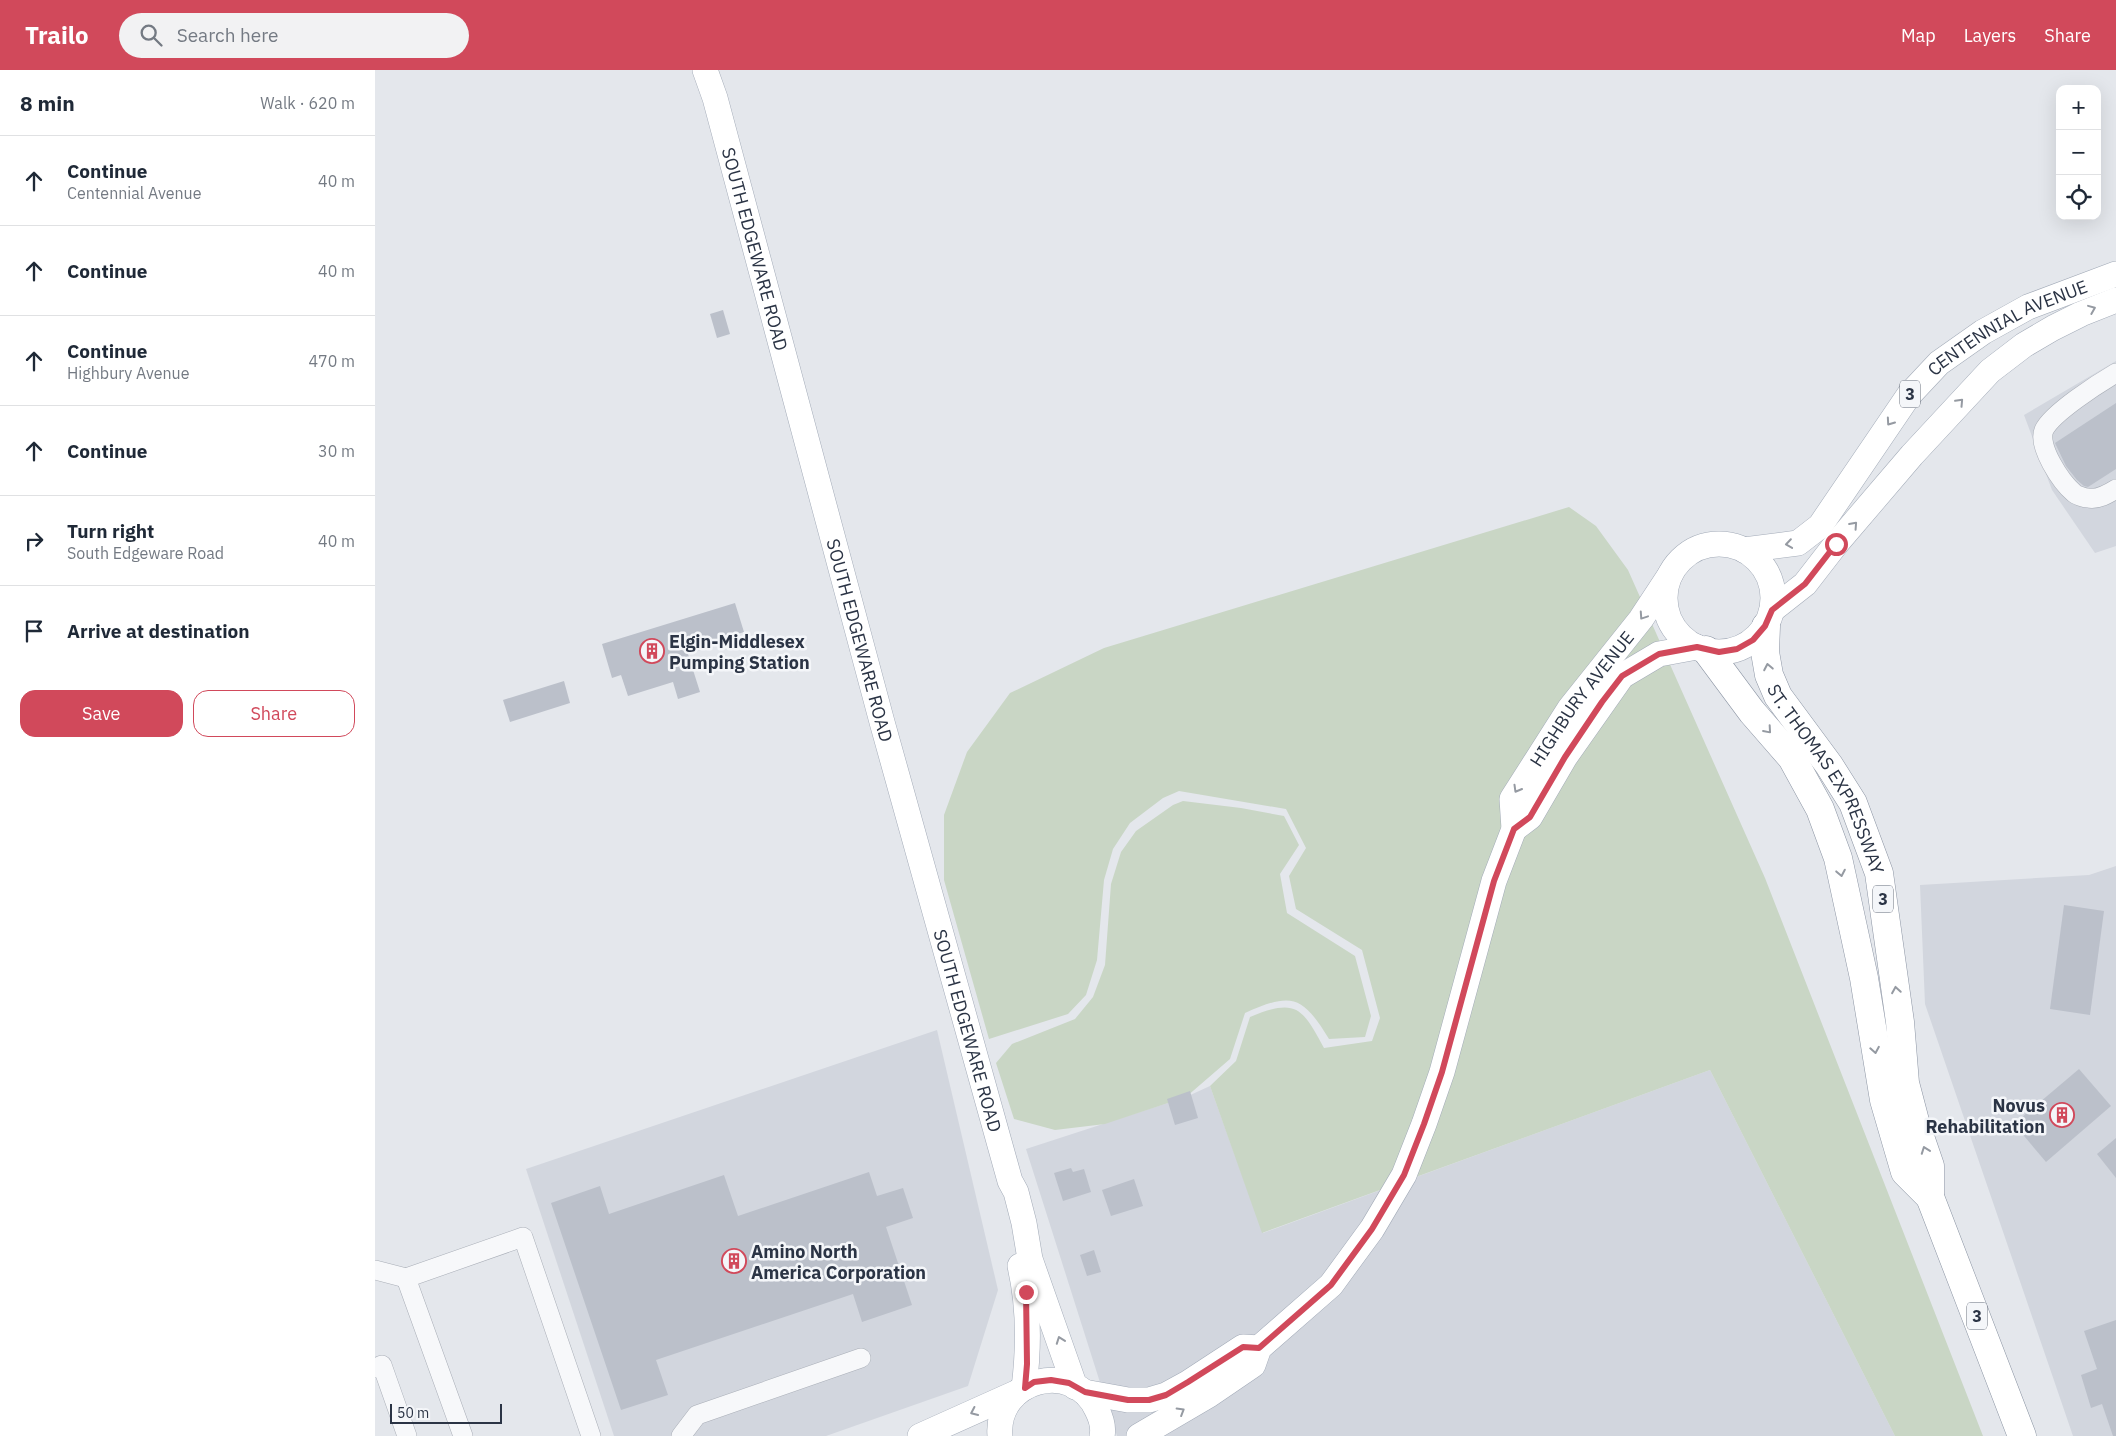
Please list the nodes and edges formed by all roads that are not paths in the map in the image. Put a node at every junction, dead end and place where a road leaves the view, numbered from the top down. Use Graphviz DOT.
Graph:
graph roads {
  1 [pos="705,70"];
  2 [pos="712,70"];
  3 [pos="715,98"];
  4 [pos="2116,274"];
  5 [pos="2116,300"];
  6 [pos="2116,373"];
  7 [pos="2116,489"];
  8 [pos="1744,550"];
  9 [pos="1670,575"];
  10 [pos="1769,618"];
  11 [pos="1701,649"];
  12 [pos="1514,829"];
  13 [pos="1010,1181"];
  14 [pos="1930,1197"];
  15 [pos="375,1270"];
  16 [pos="406,1278"];
  17 [pos="1259,1348"];
  18 [pos="861,1358"];
  19 [pos="375,1368"];
  20 [pos="1080,1389"];
  21 [pos="1021,1390"];
  22 [pos="407,1436"];
  23 [pos="463,1436"];
  24 [pos="591,1436"];
  25 [pos="681,1436"];
  26 [pos="921,1436"];
  27 [pos="1000,1436"];
  28 [pos="1102,1436"];
  29 [pos="1139,1436"];
  30 [pos="2022,1436"];
  1 -- 3 [label="main road, SOUTH EDGEWARE ROAD"];
  2 -- 3 [label="main road, SOUTH EDGEWARE ROAD"];
  3 -- 13 [label="main road, SOUTH EDGEWARE ROAD"];
  4 -- 8 [label="main road, CENTENNIAL AVENUE / 3, one-way"];
  10 -- 5 [label="main road, CENTENNIAL AVENUE / 3, one-way"];
  6 -- 7 [label="lane"];
  8 -- 9 [label="main road"];
  8 -- 10 [label="main road"];
  9 -- 11 [label="main road"];
  9 -- 12 [label="main road, HIGHBURY AVENUE, one-way"];
  10 -- 11 [label="main road"];
  14 -- 10 [label="highway, ST. THOMAS EXPRESSWAY / 3, one-way"];
  11 -- 12 [label="main road, HIGHBURY AVENUE"];
  11 -- 14 [label="highway, ST. THOMAS EXPRESSWAY / 3, one-way"];
  12 -- 17 [label="main road, HIGHBURY AVENUE"];
  20 -- 13 [label="main road, SOUTH EDGEWARE ROAD, one-way"];
  13 -- 21 [label="main road, SOUTH EDGEWARE ROAD"];
  14 -- 30 [label="highway, ST. THOMAS EXPRESSWAY / 3"];
  15 -- 16 [label="lane"];
  16 -- 23 [label="lane"];
  16 -- 24 [label="lane"];
  17 -- 20 [label="main road"];
  29 -- 17 [label="main road, HIGHBURY AVENUE, one-way"];
  18 -- 25 [label="lane"];
  19 -- 22 [label="lane"];
  20 -- 21 [label="main road"];
  20 -- 28 [label="main road, SOUTH EDGEWARE ROAD"];
  21 -- 26 [label="main road, one-way"];
  21 -- 27 [label="main road"];
}
